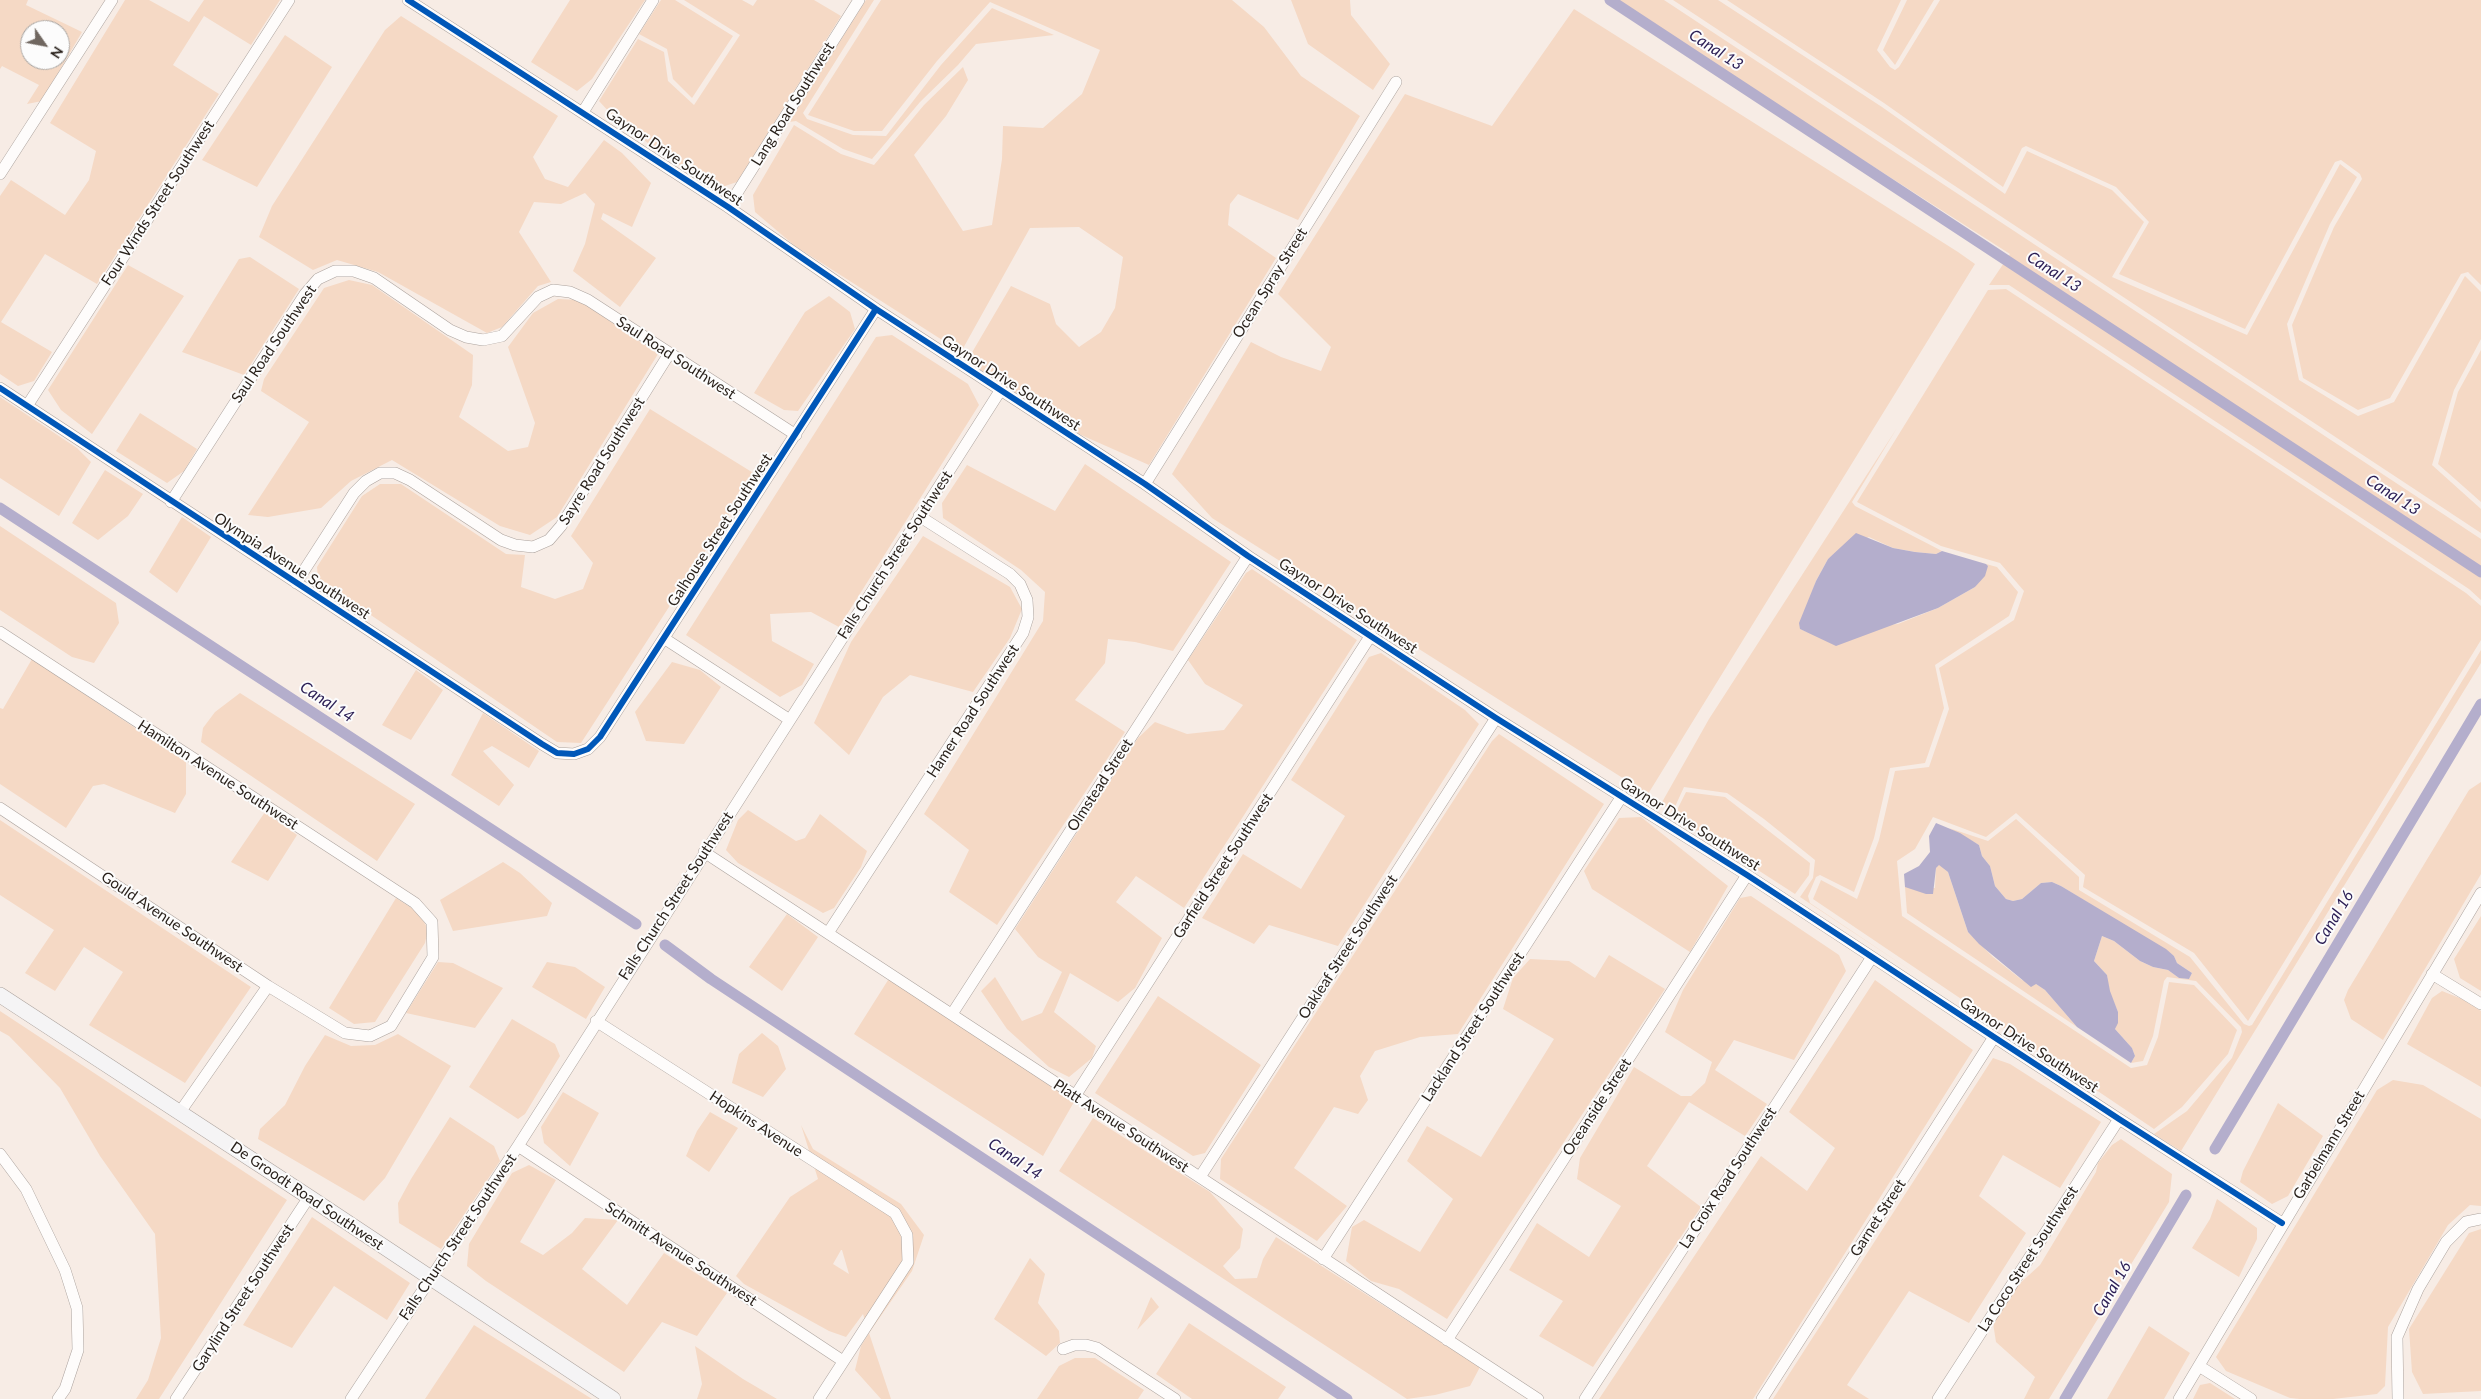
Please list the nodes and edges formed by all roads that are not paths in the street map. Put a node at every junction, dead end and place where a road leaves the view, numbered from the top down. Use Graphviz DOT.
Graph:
graph roads {
  1 [pos="112,0"];
  2 [pos="289,0"];
  3 [pos="408,0"];
  4 [pos="653,0"];
  5 [pos="859,0"];
  6 [pos="1396,82"];
  7 [pos="583,112"];
  8 [pos="0,174"];
  9 [pos="728,207"];
  10 [pos="876,310"];
  11 [pos="669,354"];
  12 [pos="0,388"];
  13 [pos="1000,391"];
  14 [pos="27,406"];
  15 [pos="796,435"];
  16 [pos="1145,484"];
  17 [pos="171,502"];
  18 [pos="919,516"];
  19 [pos="1248,556"];
  20 [pos="296,583"];
  21 [pos="0,632"];
  22 [pos="1371,636"];
  23 [pos="665,639"];
  24 [pos="1496,718"];
  25 [pos="790,720"];
  26 [pos="574,754"];
  27 [pos="1622,796"];
  28 [pos="0,808"];
  29 [pos="704,852"];
  30 [pos="1747,875"];
  31 [pos="2481,893"];
  32 [pos="828,933"];
  33 [pos="1872,957"];
  34 [pos="2432,974"];
  35 [pos="268,986"];
  36 [pos="0,995"];
  37 [pos="2481,1004"];
  38 [pos="952,1014"];
  39 [pos="596,1021"];
  40 [pos="345,1033"];
  41 [pos="1994,1037"];
  42 [pos="1075,1096"];
  43 [pos="180,1112"];
  44 [pos="2118,1120"];
  45 [pos="518,1146"];
  46 [pos="0,1154"];
  47 [pos="1200,1177"];
  48 [pos="309,1197"];
  49 [pos="2481,1219"];
  50 [pos="2282,1223"];
  51 [pos="1323,1259"];
  52 [pos="429,1278"];
  53 [pos="1447,1340"];
  54 [pos="1063,1349"];
  55 [pos="843,1361"];
  56 [pos="2199,1366"];
  57 [pos="58,1399"];
  58 [pos="176,1399"];
  59 [pos="351,1399"];
  60 [pos="613,1399"];
  61 [pos="819,1399"];
  62 [pos="1175,1399"];
  63 [pos="1538,1399"];
  64 [pos="1585,1399"];
  65 [pos="1762,1399"];
  66 [pos="1938,1399"];
  67 [pos="2179,1399"];
  68 [pos="2251,1399"];
  69 [pos="2398,1399"];
  1 -- 8 [label="street"];
  2 -- 14 [label="street, Four Winds Street Southwest"];
  3 -- 7 [label="street, Gaynor Drive Southwest"];
  4 -- 7 [label="street"];
  5 -- 9 [label="street, Lang Road Southwest"];
  6 -- 16 [label="street, Ocean Spray Street"];
  7 -- 9 [label="street, Gaynor Drive Southwest"];
  9 -- 10 [label="street, Gaynor Drive Southwest"];
  10 -- 13 [label="street, Gaynor Drive Southwest"];
  10 -- 15 [label="street, Galhouse Street Southwest"];
  11 -- 15 [label="street, Saul Road Southwest"];
  11 -- 17 [label="street, Saul Road Southwest"];
  11 -- 20 [label="street, Sayre Road Southwest"];
  12 -- 14 [label="street, Olympia Avenue Southwest"];
  13 -- 16 [label="street, Gaynor Drive Southwest"];
  13 -- 18 [label="street, Falls Church Street Southwest"];
  14 -- 17 [label="street, Olympia Avenue Southwest"];
  15 -- 23 [label="street, Galhouse Street Southwest"];
  16 -- 19 [label="street, Gaynor Drive Southwest"];
  17 -- 20 [label="street, Olympia Avenue Southwest"];
  18 -- 25 [label="street, Falls Church Street Southwest"];
  18 -- 32 [label="street, Hamer Road Southwest"];
  19 -- 22 [label="street, Gaynor Drive Southwest"];
  19 -- 38 [label="street, Olmstead Street"];
  20 -- 26 [label="street, Olympia Avenue Southwest"];
  21 -- 40 [label="street, Hamilton Avenue Southwest"];
  22 -- 24 [label="street, Gaynor Drive Southwest"];
  22 -- 42 [label="street, Garfield Street Southwest"];
  23 -- 25 [label="street"];
  23 -- 26 [label="street, Galhouse Street Southwest"];
  24 -- 27 [label="street, Gaynor Drive Southwest"];
  24 -- 47 [label="street, Oakleaf Street Southwest"];
  25 -- 29 [label="street, Falls Church Street Southwest"];
  27 -- 30 [label="street, Gaynor Drive Southwest"];
  27 -- 51 [label="street, Lackland Street Southwest"];
  28 -- 35 [label="street, Gould Avenue Southwest"];
  29 -- 32 [label="street, Platt Avenue Southwest"];
  29 -- 39 [label="street, Falls Church Street Southwest"];
  30 -- 33 [label="street, Gaynor Drive Southwest"];
  30 -- 53 [label="street, Oceanside Street"];
  31 -- 34 [label="street, Garbelmann Street"];
  32 -- 38 [label="street, Platt Avenue Southwest"];
  33 -- 41 [label="street, Gaynor Drive Southwest"];
  33 -- 64 [label="street, La Croix Road Southwest"];
  34 -- 37 [label="street"];
  34 -- 50 [label="street, Garbelmann Street"];
  35 -- 40 [label="street, Gould Avenue Southwest"];
  35 -- 43 [label="street"];
  36 -- 43 [label="street, De Groodt Road Southwest"];
  38 -- 42 [label="street, Platt Avenue Southwest"];
  39 -- 45 [label="street, Falls Church Street Southwest"];
  39 -- 55 [label="street, Hopkins Avenue"];
  41 -- 44 [label="street, Gaynor Drive Southwest"];
  41 -- 65 [label="street, Garnet Street"];
  42 -- 47 [label="street, Platt Avenue Southwest"];
  43 -- 48 [label="street, De Groodt Road Southwest"];
  44 -- 50 [label="street, Gaynor Drive Southwest"];
  44 -- 66 [label="street, La Coco Street Southwest"];
  45 -- 52 [label="street, Falls Church Street Southwest"];
  45 -- 55 [label="street, Schmitt Avenue Southwest"];
  46 -- 57 [label="street"];
  47 -- 51 [label="street, Platt Avenue Southwest"];
  48 -- 52 [label="street, De Groodt Road Southwest"];
  48 -- 58 [label="street, Garylind Street Southwest"];
  49 -- 69 [label="street"];
  50 -- 56 [label="street, Garbelmann Street"];
  51 -- 53 [label="street, Platt Avenue Southwest"];
  52 -- 59 [label="street, Falls Church Street Southwest"];
  52 -- 60 [label="street, De Groodt Road Southwest"];
  53 -- 63 [label="street, Platt Avenue Southwest"];
  54 -- 62 [label="street"];
  55 -- 61 [label="street"];
  56 -- 67 [label="street, Garbelmann Street"];
  56 -- 68 [label="street"];
}
